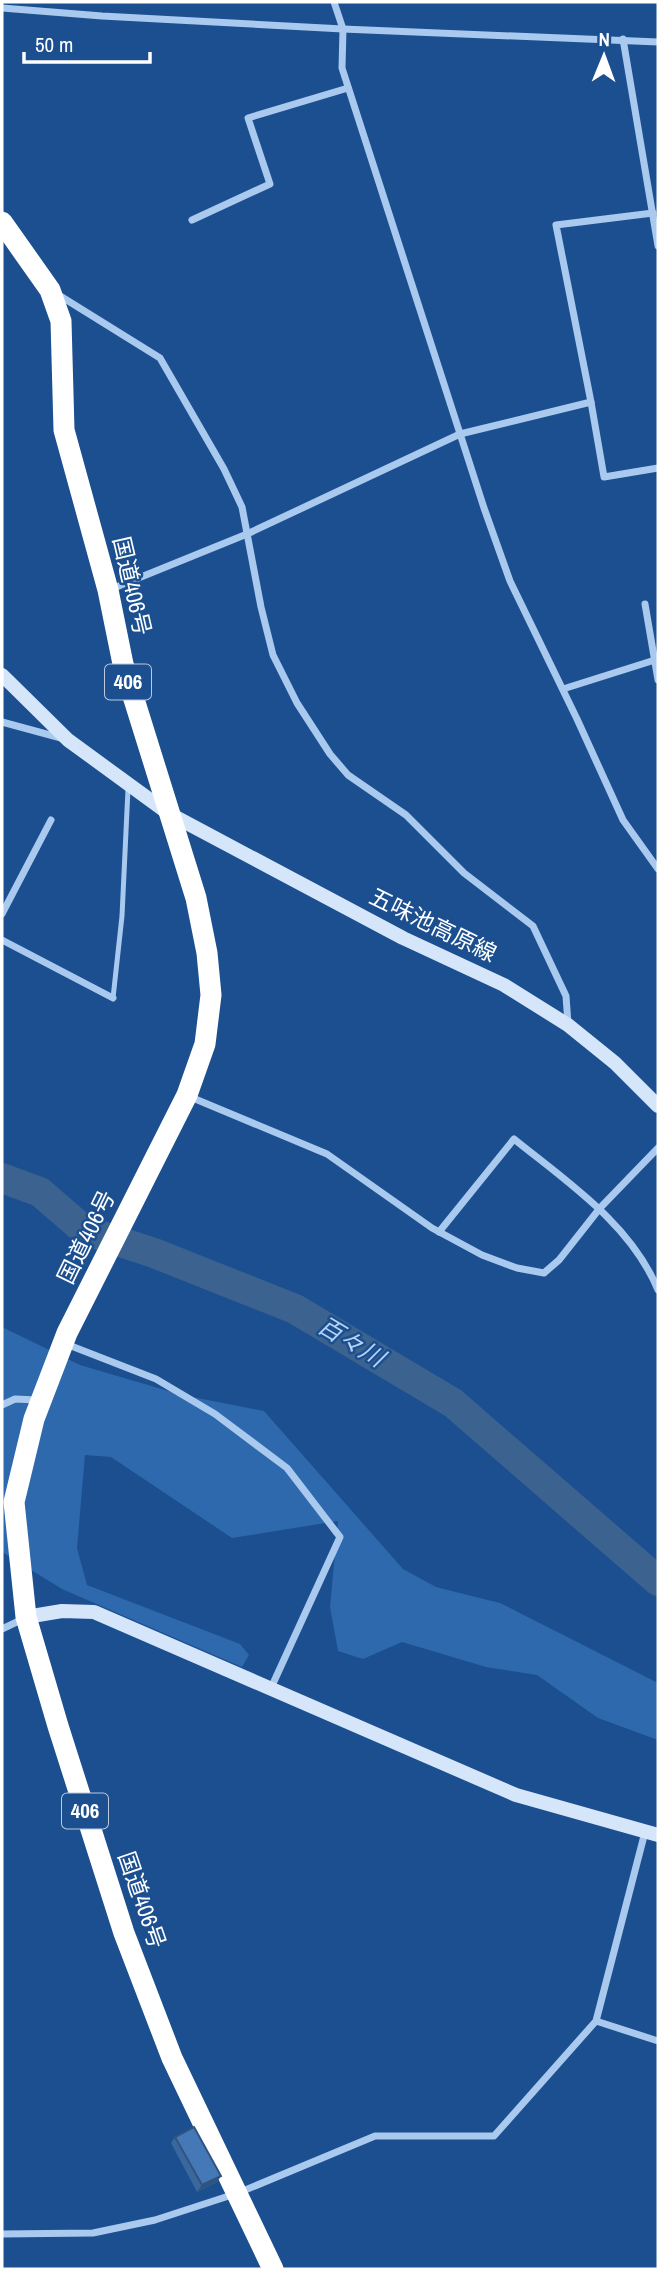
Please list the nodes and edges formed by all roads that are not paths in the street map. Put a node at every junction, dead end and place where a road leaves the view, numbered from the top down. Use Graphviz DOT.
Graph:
graph roads {
  1 [pos="334,2"];
  2 [pos="2,8"];
  3 [pos="343,29"];
  4 [pos="622,39"];
  5 [pos="658,42"];
  6 [pos="348,88"];
  7 [pos="653,213"];
  8 [pos="192,220"];
  9 [pos="2,222"];
  10 [pos="658,246"];
  11 [pos="51,290"];
  12 [pos="591,401"];
  13 [pos="460,434"];
  14 [pos="658,468"];
  15 [pos="247,534"];
  16 [pos="108,590"];
  17 [pos="645,604"];
  18 [pos="656,659"];
  19 [pos="2,675"];
  20 [pos="658,680"];
  21 [pos="563,688"];
  22 [pos="2,722"];
  23 [pos="68,740"];
  24 [pos="128,783"];
  25 [pos="168,813"];
  26 [pos="51,820"];
  27 [pos="658,869"];
  28 [pos="2,914"];
  29 [pos="2,940"];
  30 [pos="113,998"];
  31 [pos="568,1024"];
  32 [pos="187,1095"];
  33 [pos="658,1106"];
  34 [pos="658,1148"];
  35 [pos="600,1208"];
  36 [pos="439,1232"];
  37 [pos="658,1290"];
  38 [pos="65,1338"];
  39 [pos="41,1401"];
  40 [pos="2,1405"];
  41 [pos="26,1617"];
  42 [pos="2,1629"];
  43 [pos="271,1689"];
  44 [pos="652,1833"];
  45 [pos="596,2021"];
  46 [pos="658,2041"];
  47 [pos="238,2193"];
  48 [pos="2,2234"];
  49 [pos="273,2269"];
  1 -- 3 [label="street"];
  2 -- 3 [label="street"];
  3 -- 4 [label="street"];
  3 -- 6 [label="street"];
  4 -- 5 [label="street"];
  4 -- 7 [label="street"];
  6 -- 8 [label="street"];
  6 -- 13 [label="street"];
  7 -- 10 [label="street"];
  7 -- 12 [label="street"];
  9 -- 11 [label="highway, 国道406号 / 406"];
  11 -- 15 [label="street"];
  11 -- 16 [label="highway, 国道406号 / 406"];
  12 -- 13 [label="street"];
  12 -- 14 [label="street"];
  13 -- 15 [label="street"];
  13 -- 21 [label="street"];
  15 -- 16 [label="street"];
  15 -- 31 [label="street"];
  16 -- 25 [label="highway, 国道406号 / 406"];
  17 -- 18 [label="street"];
  18 -- 20 [label="street"];
  18 -- 21 [label="street"];
  19 -- 23 [label="street, 五味池高原線"];
  21 -- 27 [label="street"];
  22 -- 23 [label="street"];
  23 -- 24 [label="street, 五味池高原線"];
  24 -- 25 [label="street, 五味池高原線"];
  24 -- 30 [label="lane"];
  25 -- 31 [label="street, 五味池高原線"];
  25 -- 32 [label="highway, 国道406号 / 406"];
  26 -- 28 [label="street"];
  29 -- 30 [label="street"];
  31 -- 33 [label="street, 五味池高原線"];
  32 -- 36 [label="street"];
  32 -- 38 [label="highway, 国道406号 / 406"];
  34 -- 35 [label="street"];
  35 -- 36 [label="street"];
  35 -- 36 [label="street"];
  35 -- 37 [label="street"];
  38 -- 39 [label="highway, 国道406号 / 406"];
  38 -- 43 [label="street"];
  39 -- 40 [label="street"];
  39 -- 41 [label="highway, 国道406号 / 406"];
  41 -- 42 [label="street"];
  41 -- 43 [label="street"];
  41 -- 47 [label="highway, 国道406号 / 406"];
  43 -- 44 [label="street"];
  44 -- 45 [label="street"];
  45 -- 46 [label="street"];
  45 -- 47 [label="street"];
  47 -- 48 [label="street"];
  47 -- 49 [label="highway, 国道406号 / 406"];
}
